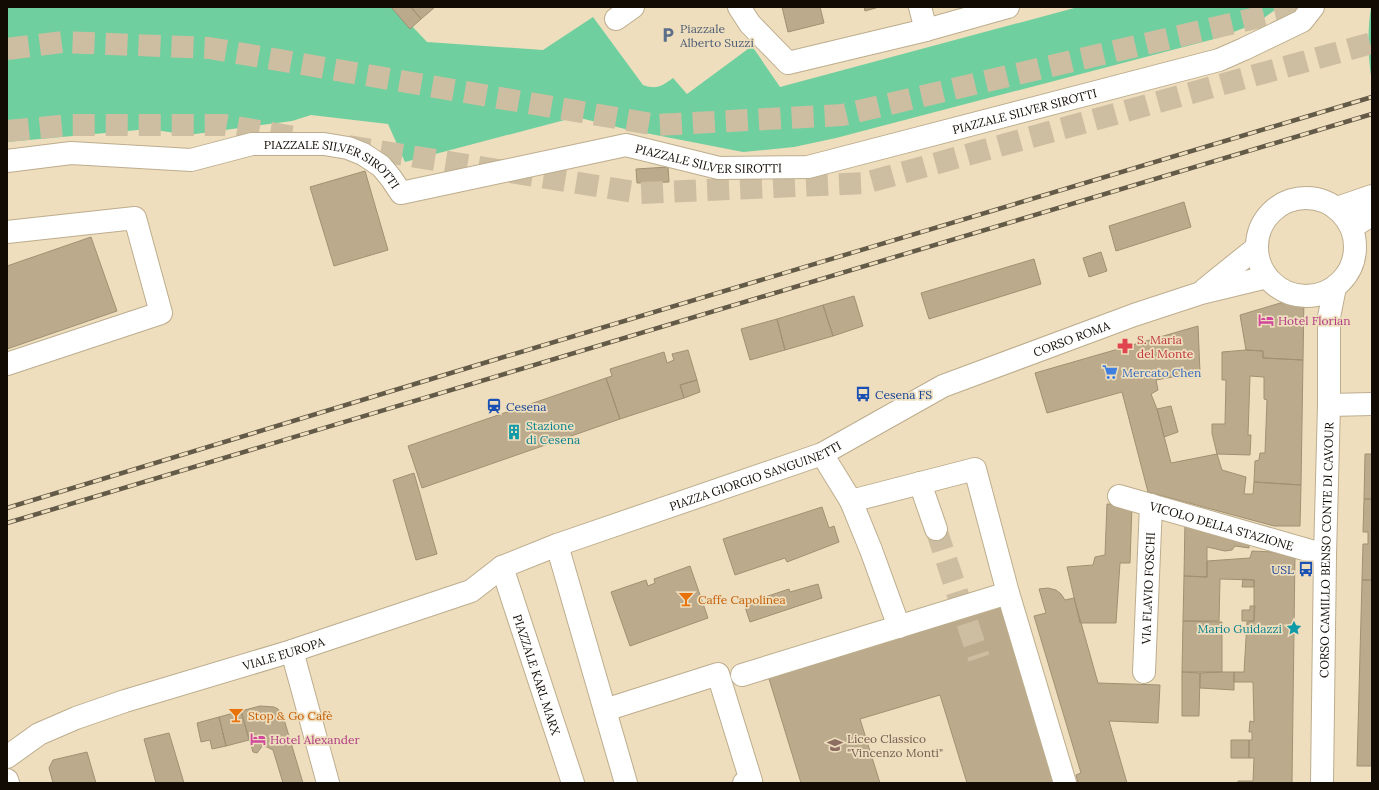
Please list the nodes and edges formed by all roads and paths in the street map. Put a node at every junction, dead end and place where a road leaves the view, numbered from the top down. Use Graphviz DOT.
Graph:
graph roads {
  1 [pos="739,7"];
  2 [pos="920,7"];
  3 [pos="1008,7"];
  4 [pos="1313,7"];
  5 [pos="926,30"];
  6 [pos="7,161"];
  7 [pos="1372,196"];
  8 [pos="1337,208"];
  9 [pos="1372,215"];
  10 [pos="1352,227"];
  11 [pos="7,232"];
  12 [pos="1256,248"];
  13 [pos="1267,277"];
  14 [pos="1335,287"];
  15 [pos="1201,292"];
  16 [pos="1311,296"];
  17 [pos="1329,317"];
  18 [pos="7,364"];
  19 [pos="943,386"];
  20 [pos="1372,404"];
  21 [pos="1329,405"];
  22 [pos="822,454"];
  23 [pos="920,483"];
  24 [pos="1119,496"];
  25 [pos="851,501"];
  26 [pos="1151,505"];
  27 [pos="936,529"];
  28 [pos="557,545"];
  29 [pos="1325,555"];
  30 [pos="502,567"];
  31 [pos="1008,593"];
  32 [pos="899,627"];
  33 [pos="292,651"];
  34 [pos="1144,672"];
  35 [pos="742,675"];
  36 [pos="605,710"];
  37 [pos="7,756"];
  38 [pos="7,780"];
  39 [pos="8,783"];
  40 [pos="328,783"];
  41 [pos="573,783"];
  42 [pos="626,783"];
  43 [pos="744,783"];
  44 [pos="1065,783"];
  45 [pos="1322,783"];
  1 -- 5 [label="street"];
  2 -- 5 [label="street"];
  3 -- 5 [label="street"];
  4 -- 6 [label="street, PIAZZALE SILVER SIROTTI"];
  7 -- 8 [label="street"];
  8 -- 10 [label="street"];
  8 -- 12 [label="street"];
  9 -- 10 [label="street"];
  10 -- 14 [label="street"];
  11 -- 18 [label="street"];
  12 -- 13 [label="street"];
  12 -- 15 [label="street, CORSO ROMA"];
  13 -- 15 [label="street, CORSO ROMA"];
  13 -- 16 [label="street"];
  14 -- 16 [label="street"];
  14 -- 17 [label="street, CORSO CAMILLO BENSO CONTE DI CAVOUR"];
  15 -- 19 [label="street, CORSO ROMA"];
  16 -- 17 [label="street"];
  17 -- 21 [label="street, CORSO CAMILLO BENSO CONTE DI CAVOUR"];
  19 -- 22 [label="street, PIAZZA GIORGIO SANGUINETTI"];
  20 -- 21 [label="street"];
  21 -- 29 [label="street, CORSO CAMILLO BENSO CONTE DI CAVOUR"];
  22 -- 25 [label="street"];
  22 -- 28 [label="street, PIAZZA GIORGIO SANGUINETTI"];
  23 -- 25 [label="street"];
  23 -- 27 [label="street"];
  23 -- 31 [label="street"];
  24 -- 26 [label="street, VICOLO DELLA STAZIONE"];
  25 -- 32 [label="street"];
  26 -- 29 [label="street, VICOLO DELLA STAZIONE"];
  26 -- 34 [label="street, VIA FLAVIO FOSCHI"];
  28 -- 30 [label="street, VIALE EUROPA"];
  28 -- 36 [label="street"];
  29 -- 45 [label="street, CORSO CAMILLO BENSO CONTE DI CAVOUR"];
  30 -- 33 [label="street, VIALE EUROPA"];
  30 -- 41 [label="street, PIAZZALE KARL MARX"];
  31 -- 32 [label="street"];
  31 -- 44 [label="street"];
  32 -- 35 [label="street"];
  33 -- 37 [label="street, VIALE EUROPA"];
  33 -- 40 [label="street"];
  36 -- 42 [label="street"];
  36 -- 43 [label="street"];
  38 -- 39 [label="street"];
}
